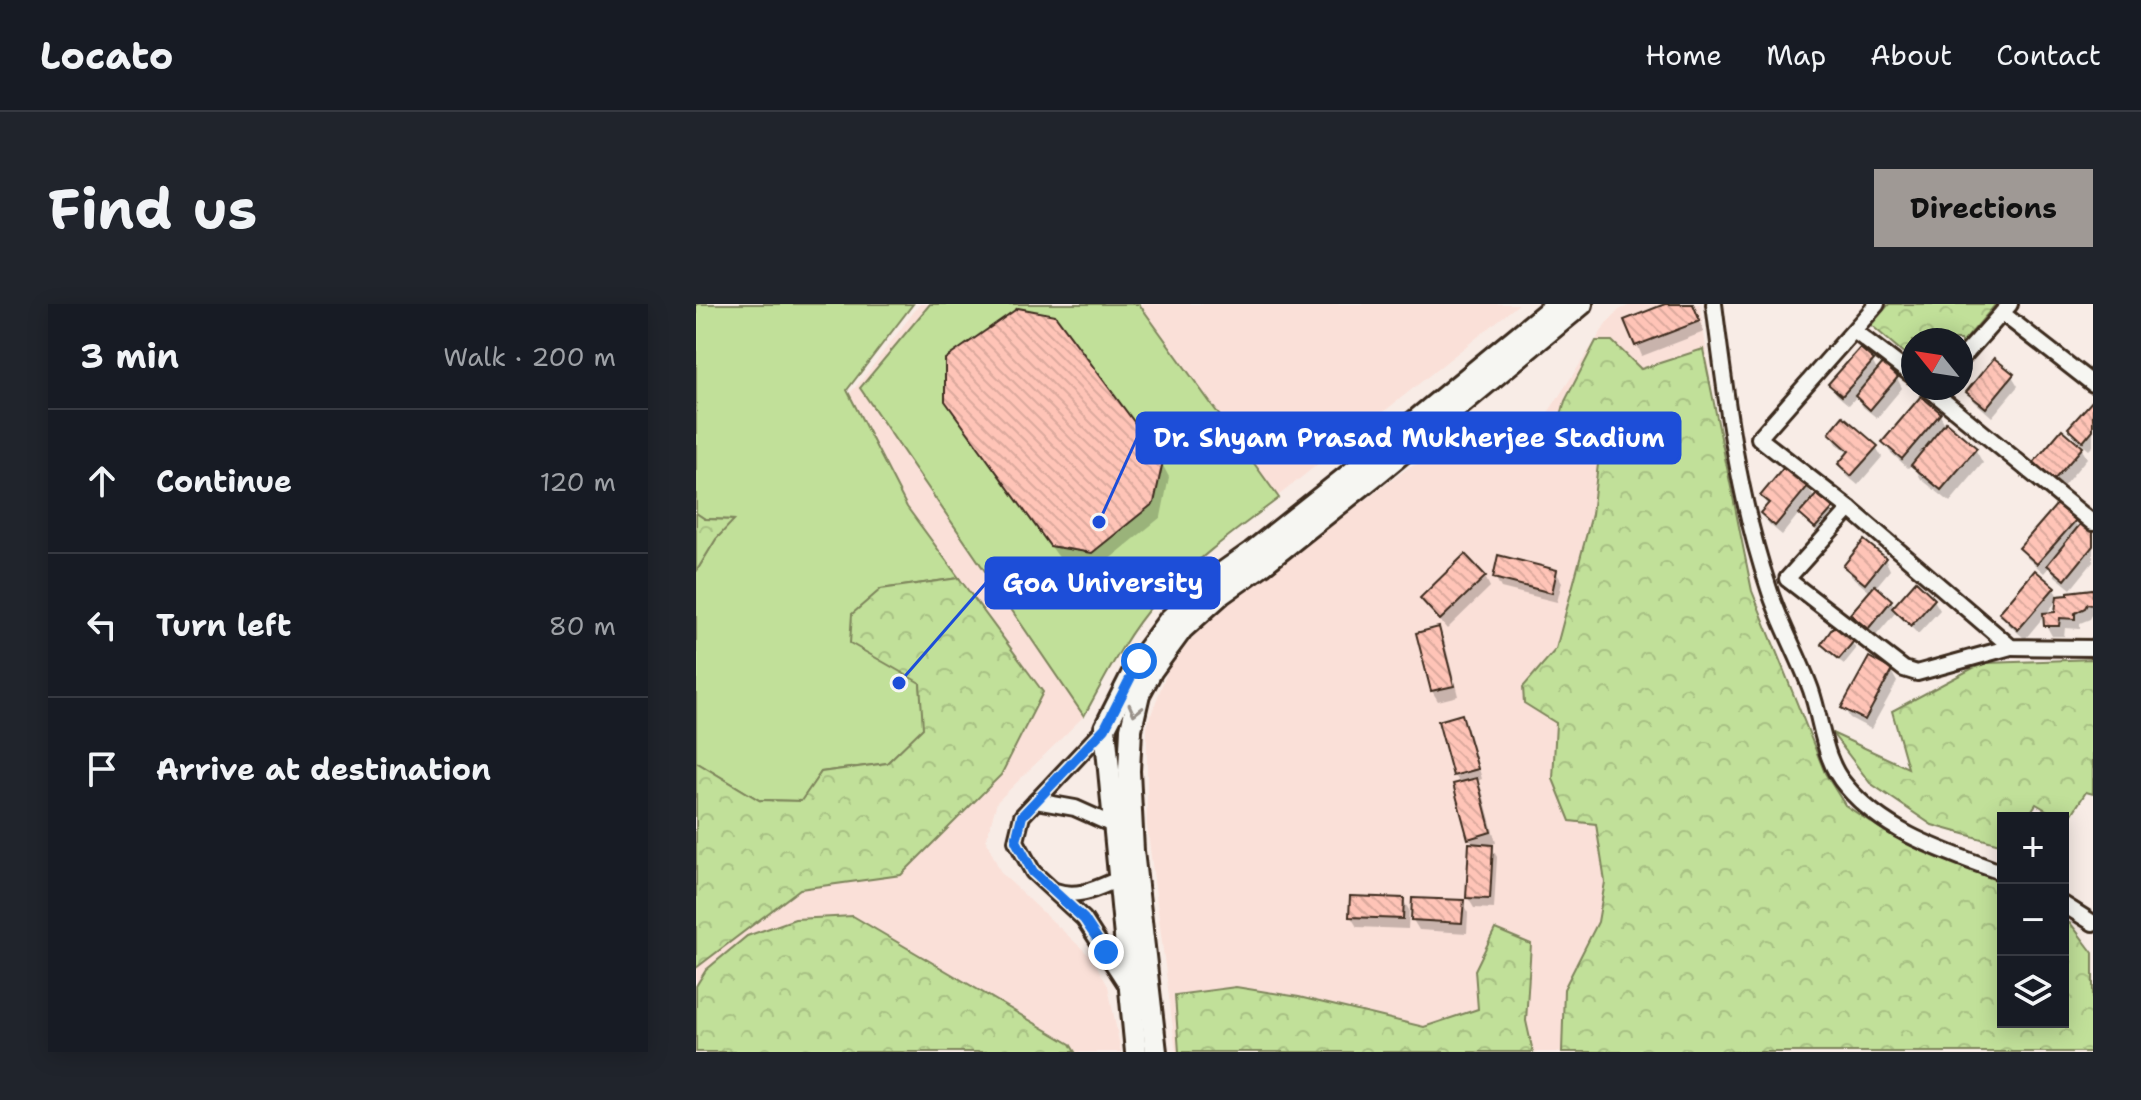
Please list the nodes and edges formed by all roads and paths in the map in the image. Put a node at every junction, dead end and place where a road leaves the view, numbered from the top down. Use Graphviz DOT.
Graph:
graph roads {
  1 [pos="1557,304"];
  2 [pos="1582,304"];
  3 [pos="1714,304"];
  4 [pos="1877,304"];
  5 [pos="2006,308"];
  6 [pos="1854,331"];
  7 [pos="1973,345"];
  8 [pos="1520,346"];
  9 [pos="1901,367"];
  10 [pos="2093,384"];
  11 [pos="1945,400"];
  12 [pos="1850,509"];
  13 [pos="2093,523"];
  14 [pos="1270,548"];
  15 [pos="2011,647"];
  16 [pos="2093,648"];
  17 [pos="1105,728"];
  18 [pos="1036,801"];
  19 [pos="1113,825"];
  20 [pos="1997,871"];
  21 [pos="1119,879"];
  22 [pos="1054,890"];
  23 [pos="2069,908"];
  24 [pos="2093,923"];
  25 [pos="1136,985"];
  26 [pos="1136,1052"];
  27 [pos="1156,1052"];
  1 -- 8 [label="main road"];
  2 -- 8 [label="main road"];
  3 -- 20 [label="street"];
  4 -- 6 [label="street"];
  5 -- 7 [label="street"];
  5 -- 10 [label="street"];
  6 -- 9 [label="street"];
  6 -- 12 [label="street"];
  8 -- 14 [label="main road"];
  11 -- 13 [label="street"];
  12 -- 15 [label="street"];
  12 -- 15 [label="street"];
  14 -- 17 [label="main road"];
  14 -- 25 [label="main road, one-way"];
  15 -- 16 [label="street"];
  17 -- 18 [label="street"];
  17 -- 19 [label="main road"];
  18 -- 19 [label="street"];
  18 -- 22 [label="street"];
  19 -- 21 [label="main road"];
  21 -- 22 [label="street"];
  21 -- 25 [label="main road"];
  22 -- 25 [label="street"];
  23 -- 24 [label="street"];
  25 -- 26 [label="main road"];
  25 -- 27 [label="main road"];
}
